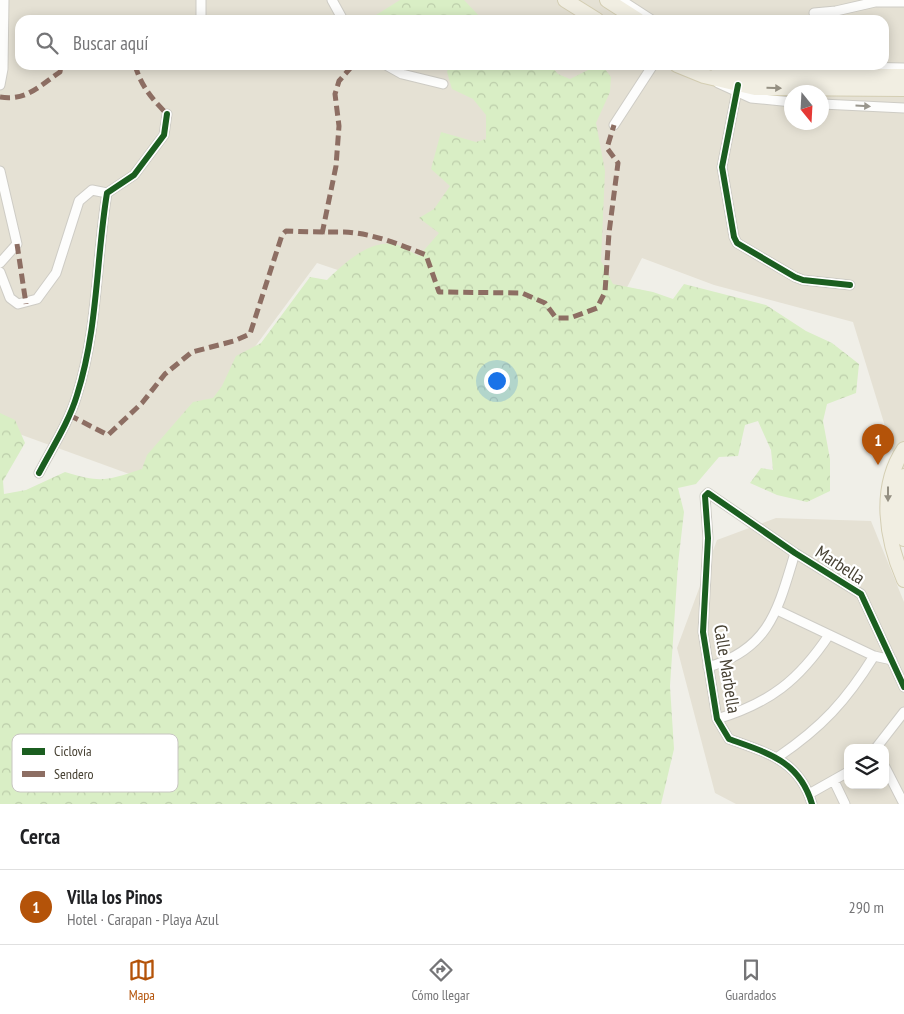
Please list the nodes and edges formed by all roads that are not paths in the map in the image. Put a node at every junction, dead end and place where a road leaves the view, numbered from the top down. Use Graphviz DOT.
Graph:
graph roads {
  1 [pos="4,0"];
  2 [pos="201,0"];
  3 [pos="332,0"];
  4 [pos="564,0"];
  5 [pos="607,0"];
  6 [pos="621,0"];
  7 [pos="904,2"];
  8 [pos="814,13"];
  9 [pos="201,15"];
  10 [pos="341,15"];
  11 [pos="589,15"];
  12 [pos="630,15"];
  13 [pos="644,15"];
  14 [pos="889,68"];
  15 [pos="904,68"];
  16 [pos="395,70"];
  17 [pos="650,70"];
  18 [pos="689,70"];
  19 [pos="735,70"];
  20 [pos="904,76"];
  21 [pos="0,84"];
  22 [pos="443,84"];
  23 [pos="737,89"];
  24 [pos="904,89"];
  25 [pos="784,102"];
  26 [pos="829,104"];
  27 [pos="904,108"];
  28 [pos="167,114"];
  29 [pos="614,125"];
  30 [pos="0,171"];
  31 [pos="107,192"];
  32 [pos="0,263"];
  33 [pos="0,272"];
  34 [pos="850,285"];
  35 [pos="904,449"];
  36 [pos="38,473"];
  37 [pos="904,476"];
  38 [pos="904,539"];
  39 [pos="794,553"];
  40 [pos="904,580"];
  41 [pos="777,610"];
  42 [pos="830,635"];
  43 [pos="874,656"];
  44 [pos="892,660"];
  45 [pos="708,667"];
  46 [pos="904,687"];
  47 [pos="904,712"];
  48 [pos="717,719"];
  49 [pos="879,744"];
  50 [pos="778,757"];
  51 [pos="844,775"];
  52 [pos="889,775"];
  53 [pos="834,781"];
  54 [pos="809,794"];
  55 [pos="812,804"];
  56 [pos="845,804"];
  57 [pos="904,804"];
  1 -- 21 [label="street"];
  2 -- 9 [label="street"];
  3 -- 10 [label="street"];
  4 -- 11 [label="main road"];
  5 -- 12 [label="main road"];
  6 -- 13 [label="street"];
  7 -- 8 [label="street"];
  14 -- 15 [label="street"];
  16 -- 22 [label="street"];
  17 -- 29 [label="street"];
  18 -- 23 [label="main road"];
  19 -- 20 [label="main road"];
  23 -- 24 [label="main road, one-way"];
  23 -- 25 [label="street"];
  23 -- 34 [label="street"];
  26 -- 27 [label="street, one-way"];
  28 -- 31 [label="street"];
  30 -- 32 [label="street"];
  31 -- 33 [label="street"];
  31 -- 36 [label="street"];
  35 -- 40 [label="main road, one-way"];
  37 -- 38 [label="main road"];
  39 -- 41 [label="street, Marbella"];
  39 -- 44 [label="street, Marbella"];
  39 -- 45 [label="street, Calle Marbella"];
  41 -- 42 [label="street"];
  41 -- 45 [label="street, Marbella"];
  42 -- 43 [label="street"];
  42 -- 48 [label="street"];
  43 -- 44 [label="street"];
  43 -- 50 [label="street"];
  44 -- 46 [label="street, Marbella"];
  45 -- 48 [label="street, Calle Marbella"];
  47 -- 49 [label="street"];
  48 -- 50 [label="street, Calle Marbella"];
  50 -- 54 [label="street, Calle Marbella"];
  51 -- 53 [label="street"];
  52 -- 57 [label="street"];
  53 -- 54 [label="street"];
  53 -- 56 [label="street"];
  54 -- 55 [label="street, Calle Marbella"];
}
